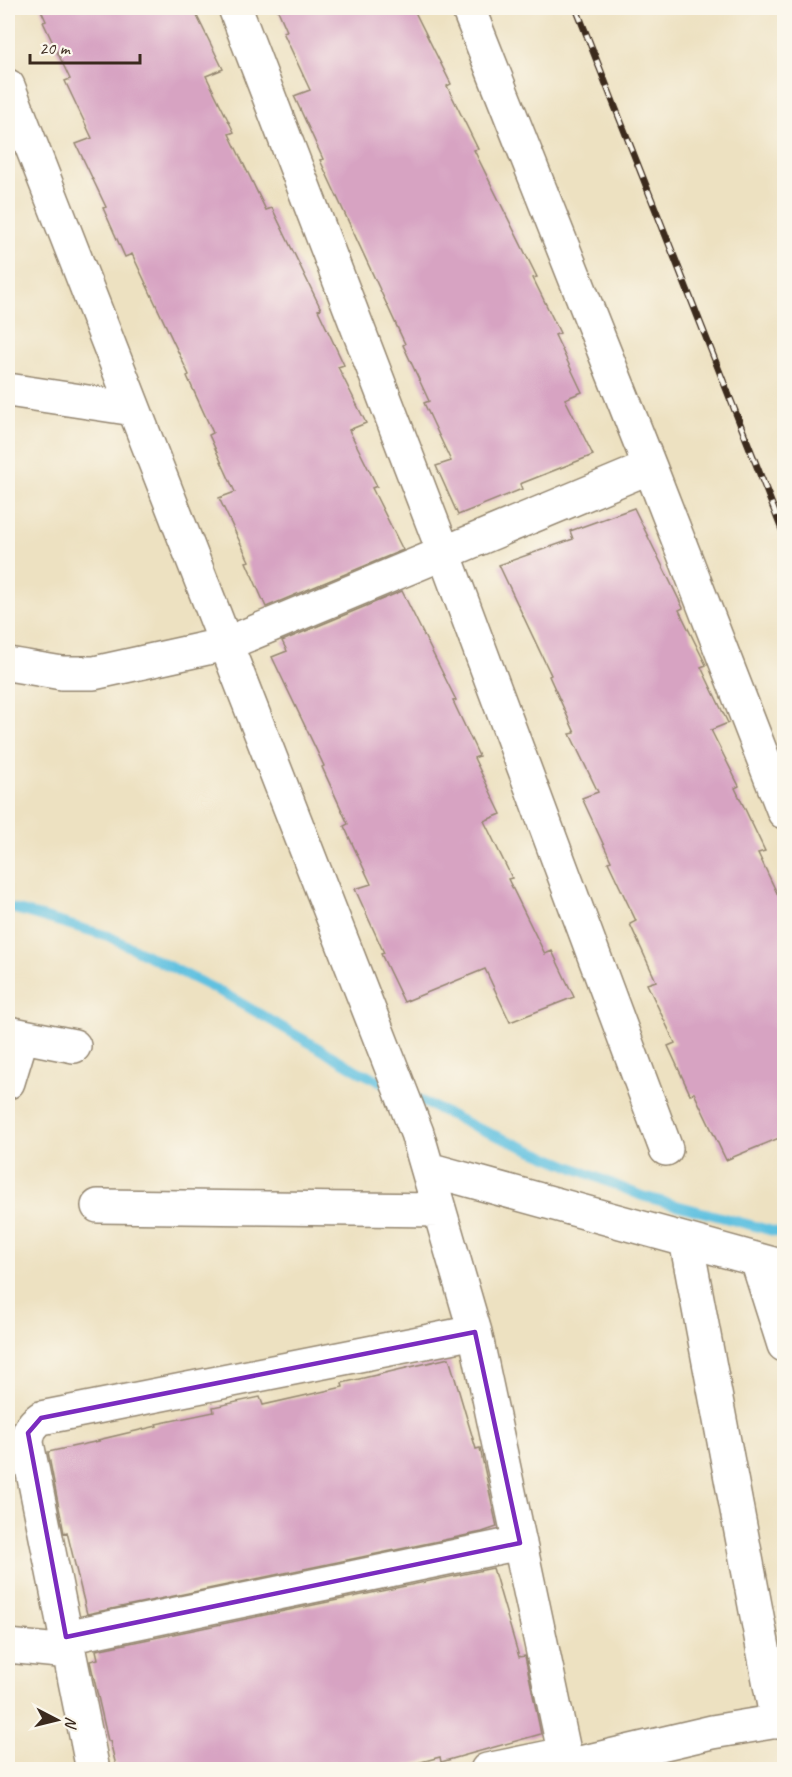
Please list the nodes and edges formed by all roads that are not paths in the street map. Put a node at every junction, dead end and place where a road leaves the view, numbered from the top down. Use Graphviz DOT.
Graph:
graph roads {
  1 [pos="235,8"];
  2 [pos="468,8"];
  3 [pos="8,86"];
  4 [pos="8,390"];
  5 [pos="134,409"];
  6 [pos="650,467"];
  7 [pos="444,553"];
  8 [pos="226,644"];
  9 [pos="8,664"];
  10 [pos="784,812"];
  11 [pos="15,1034"];
  12 [pos="74,1046"];
  13 [pos="8,1082"];
  14 [pos="666,1149"];
  15 [pos="428,1169"];
  16 [pos="98,1206"];
  17 [pos="440,1210"];
  18 [pos="686,1240"];
  19 [pos="771,1264"];
  20 [pos="475,1332"];
  21 [pos="784,1345"];
  22 [pos="520,1543"];
  23 [pos="67,1645"];
  24 [pos="8,1646"];
  25 [pos="781,1721"];
  26 [pos="566,1763"];
  27 [pos="93,1770"];
  28 [pos="487,1770"];
  1 -- 7 [label="street"];
  2 -- 6 [label="street"];
  3 -- 5 [label="street"];
  4 -- 5 [label="street"];
  5 -- 8 [label="street"];
  6 -- 7 [label="street"];
  6 -- 10 [label="street"];
  7 -- 8 [label="street"];
  7 -- 14 [label="street"];
  8 -- 9 [label="street"];
  8 -- 15 [label="street"];
  11 -- 12 [label="street"];
  11 -- 13 [label="street"];
  15 -- 17 [label="street"];
  15 -- 18 [label="street"];
  16 -- 17 [label="street"];
  17 -- 20 [label="street"];
  18 -- 19 [label="street"];
  18 -- 25 [label="street"];
  19 -- 21 [label="street"];
  20 -- 22 [label="street"];
  20 -- 23 [label="street"];
  22 -- 23 [label="street"];
  22 -- 26 [label="street"];
  23 -- 24 [label="street"];
  23 -- 27 [label="street"];
  25 -- 26 [label="street"];
  26 -- 28 [label="street"];
}
